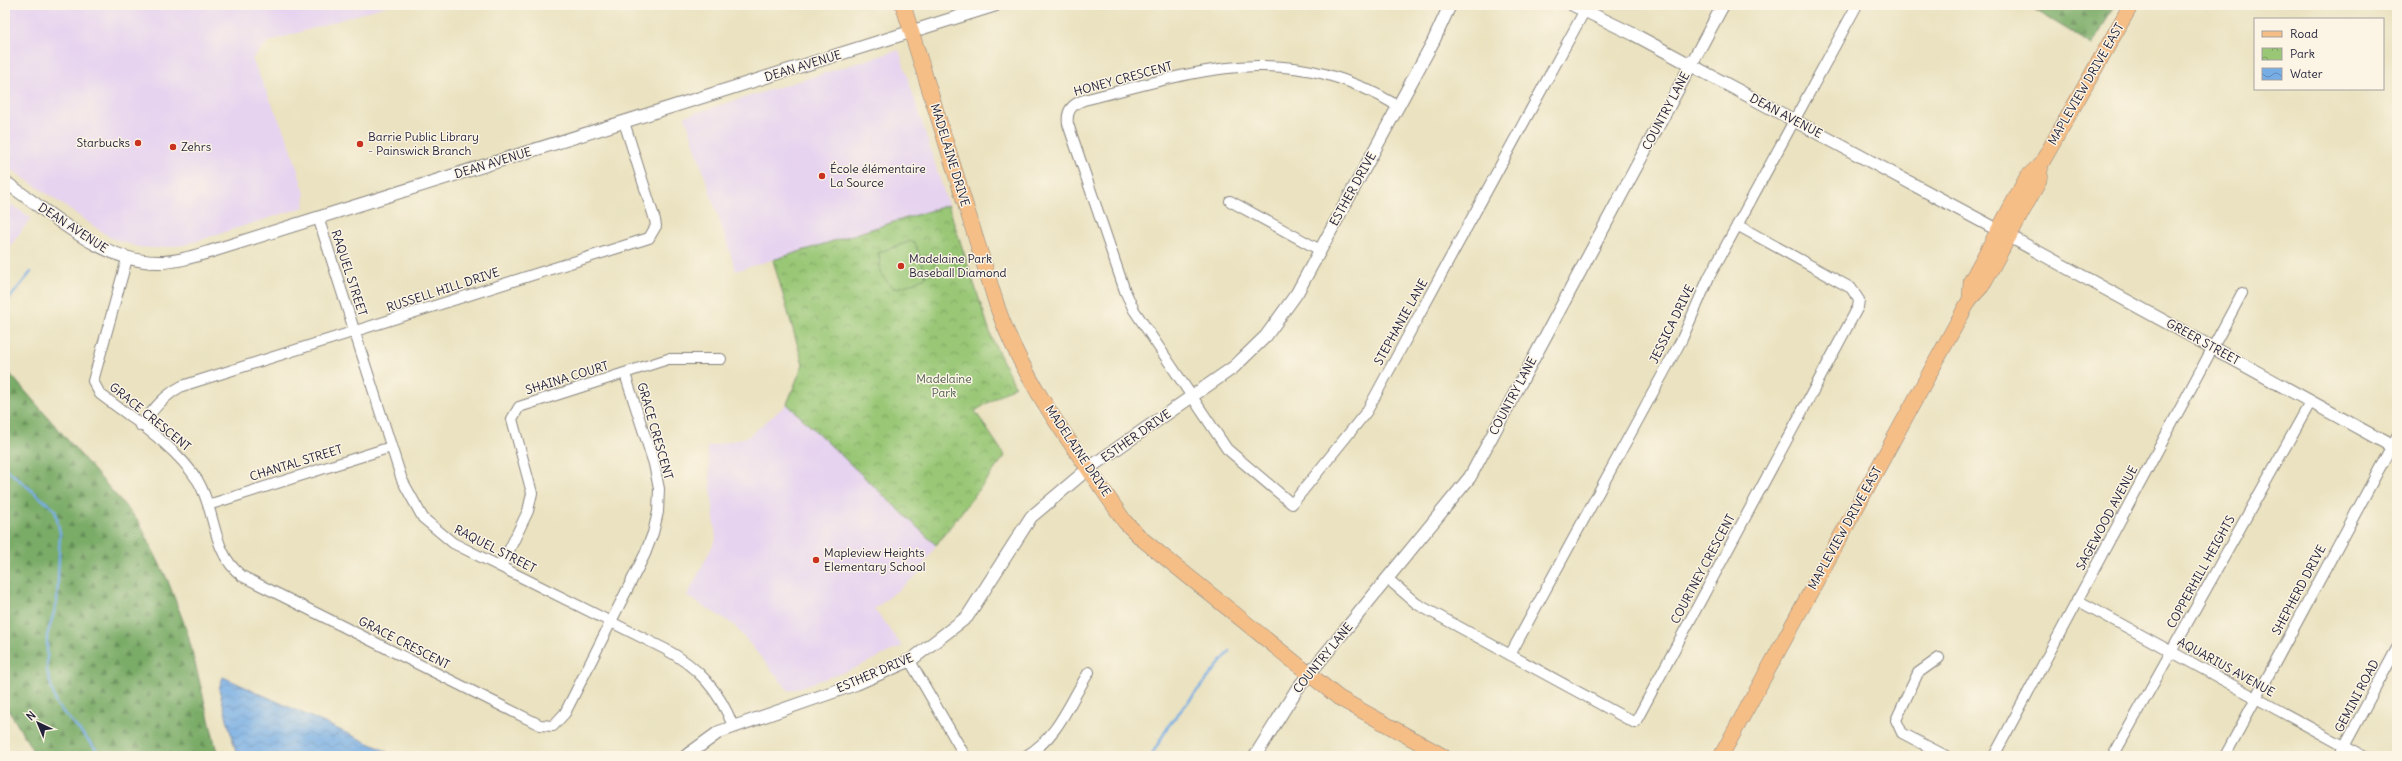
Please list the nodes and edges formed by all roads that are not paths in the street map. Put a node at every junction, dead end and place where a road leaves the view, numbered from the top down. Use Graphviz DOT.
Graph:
graph roads {
  1 [pos="903,5"];
  2 [pos="996,5"];
  3 [pos="1450,5"];
  4 [pos="1573,5"];
  5 [pos="1723,5"];
  6 [pos="1857,5"];
  7 [pos="2132,5"];
  8 [pos="1585,10"];
  9 [pos="911,31"];
  10 [pos="1691,65"];
  11 [pos="1398,106"];
  12 [pos="1794,120"];
  13 [pos="624,122"];
  14 [pos="5,182"];
  15 [pos="1230,201"];
  16 [pos="318,218"];
  17 [pos="1737,225"];
  18 [pos="2004,233"];
  19 [pos="1320,250"];
  20 [pos="127,259"];
  21 [pos="2242,293"];
  22 [pos="355,332"];
  23 [pos="2213,348"];
  24 [pos="721,359"];
  25 [pos="625,374"];
  26 [pos="1192,398"];
  27 [pos="2311,402"];
  28 [pos="141,426"];
  29 [pos="2395,444"];
  30 [pos="391,447"];
  31 [pos="1089,468"];
  32 [pos="208,504"];
  33 [pos="501,567"];
  34 [pos="1388,579"];
  35 [pos="2078,600"];
  36 [pos="610,622"];
  37 [pos="2397,648"];
  38 [pos="2171,652"];
  39 [pos="1510,655"];
  40 [pos="1939,658"];
  41 [pos="910,661"];
  42 [pos="1089,672"];
  43 [pos="1309,674"];
  44 [pos="2256,698"];
  45 [pos="733,726"];
  46 [pos="2345,746"];
  47 [pos="686,756"];
  48 [pos="965,756"];
  49 [pos="1026,756"];
  50 [pos="1255,756"];
  51 [pos="1443,756"];
  52 [pos="1721,756"];
  53 [pos="1946,756"];
  54 [pos="1994,756"];
  55 [pos="2113,756"];
  56 [pos="2225,756"];
  57 [pos="2340,756"];
  58 [pos="2362,756"];
  1 -- 9 [label="main road, MADELAINE DRIVE"];
  2 -- 9 [label="street, DEAN AVENUE"];
  3 -- 11 [label="street, ESTHER DRIVE"];
  4 -- 8 [label="street, DEAN AVENUE"];
  5 -- 10 [label="street, COUNTRY LANE"];
  6 -- 12 [label="street, JESSICA DRIVE"];
  7 -- 18 [label="main road, MAPLEVIEW DRIVE EAST"];
  8 -- 10 [label="street, DEAN AVENUE"];
  8 -- 26 [label="street, STEPHANIE LANE"];
  9 -- 13 [label="street, DEAN AVENUE"];
  9 -- 31 [label="main road, MADELAINE DRIVE"];
  10 -- 12 [label="street, DEAN AVENUE"];
  10 -- 34 [label="street, COUNTRY LANE"];
  11 -- 19 [label="street, ESTHER DRIVE"];
  11 -- 26 [label="street, HONEY CRESCENT"];
  12 -- 17 [label="street, JESSICA DRIVE"];
  12 -- 18 [label="street, DEAN AVENUE"];
  13 -- 16 [label="street, DEAN AVENUE"];
  13 -- 22 [label="street, RUSSELL HILL DRIVE"];
  14 -- 20 [label="street, DEAN AVENUE"];
  15 -- 19 [label="street"];
  16 -- 20 [label="street, DEAN AVENUE"];
  16 -- 22 [label="street, RAQUEL STREET"];
  17 -- 39 [label="street, JESSICA DRIVE"];
  17 -- 39 [label="street, COURTNEY CRESCENT"];
  18 -- 23 [label="street, GREER STREET"];
  18 -- 52 [label="main road, MAPLEVIEW DRIVE EAST"];
  19 -- 26 [label="street, ESTHER DRIVE"];
  20 -- 28 [label="street, GRACE CRESCENT"];
  21 -- 23 [label="street, SAGEWOOD AVENUE"];
  22 -- 28 [label="street, RUSSELL HILL DRIVE"];
  22 -- 30 [label="street, RAQUEL STREET"];
  23 -- 27 [label="street, GREER STREET"];
  23 -- 35 [label="street, SAGEWOOD AVENUE"];
  24 -- 25 [label="street, SHAINA COURT"];
  25 -- 33 [label="street, SHAINA COURT"];
  25 -- 36 [label="street, GRACE CRESCENT"];
  26 -- 31 [label="street, ESTHER DRIVE"];
  27 -- 29 [label="street, GREER STREET"];
  27 -- 38 [label="street, COPPERHILL HEIGHTS"];
  28 -- 32 [label="street, GRACE CRESCENT"];
  29 -- 44 [label="street, SHEPHERD DRIVE"];
  30 -- 32 [label="street, CHANTAL STREET"];
  30 -- 33 [label="street, RAQUEL STREET"];
  31 -- 41 [label="street, ESTHER DRIVE"];
  31 -- 43 [label="main road, MADELAINE DRIVE"];
  32 -- 36 [label="street, GRACE CRESCENT"];
  33 -- 36 [label="street, RAQUEL STREET"];
  34 -- 39 [label="street, COURTNEY CRESCENT"];
  34 -- 43 [label="street, COUNTRY LANE"];
  35 -- 38 [label="street, AQUARIUS AVENUE"];
  35 -- 54 [label="street, SAGEWOOD AVENUE"];
  36 -- 45 [label="street, RAQUEL STREET"];
  37 -- 46 [label="street, GEMINI ROAD"];
  38 -- 44 [label="street, AQUARIUS AVENUE"];
  38 -- 55 [label="street, COPPERHILL HEIGHTS"];
  40 -- 53 [label="street"];
  41 -- 45 [label="street, ESTHER DRIVE"];
  41 -- 48 [label="street"];
  42 -- 49 [label="street"];
  43 -- 50 [label="street, COUNTRY LANE"];
  43 -- 51 [label="main road, MADELAINE DRIVE"];
  44 -- 46 [label="street, AQUARIUS AVENUE"];
  44 -- 56 [label="street, SHEPHERD DRIVE"];
  45 -- 47 [label="street, ESTHER DRIVE"];
  46 -- 57 [label="street, GEMINI ROAD"];
  46 -- 58 [label="street, AQUARIUS AVENUE"];
}
